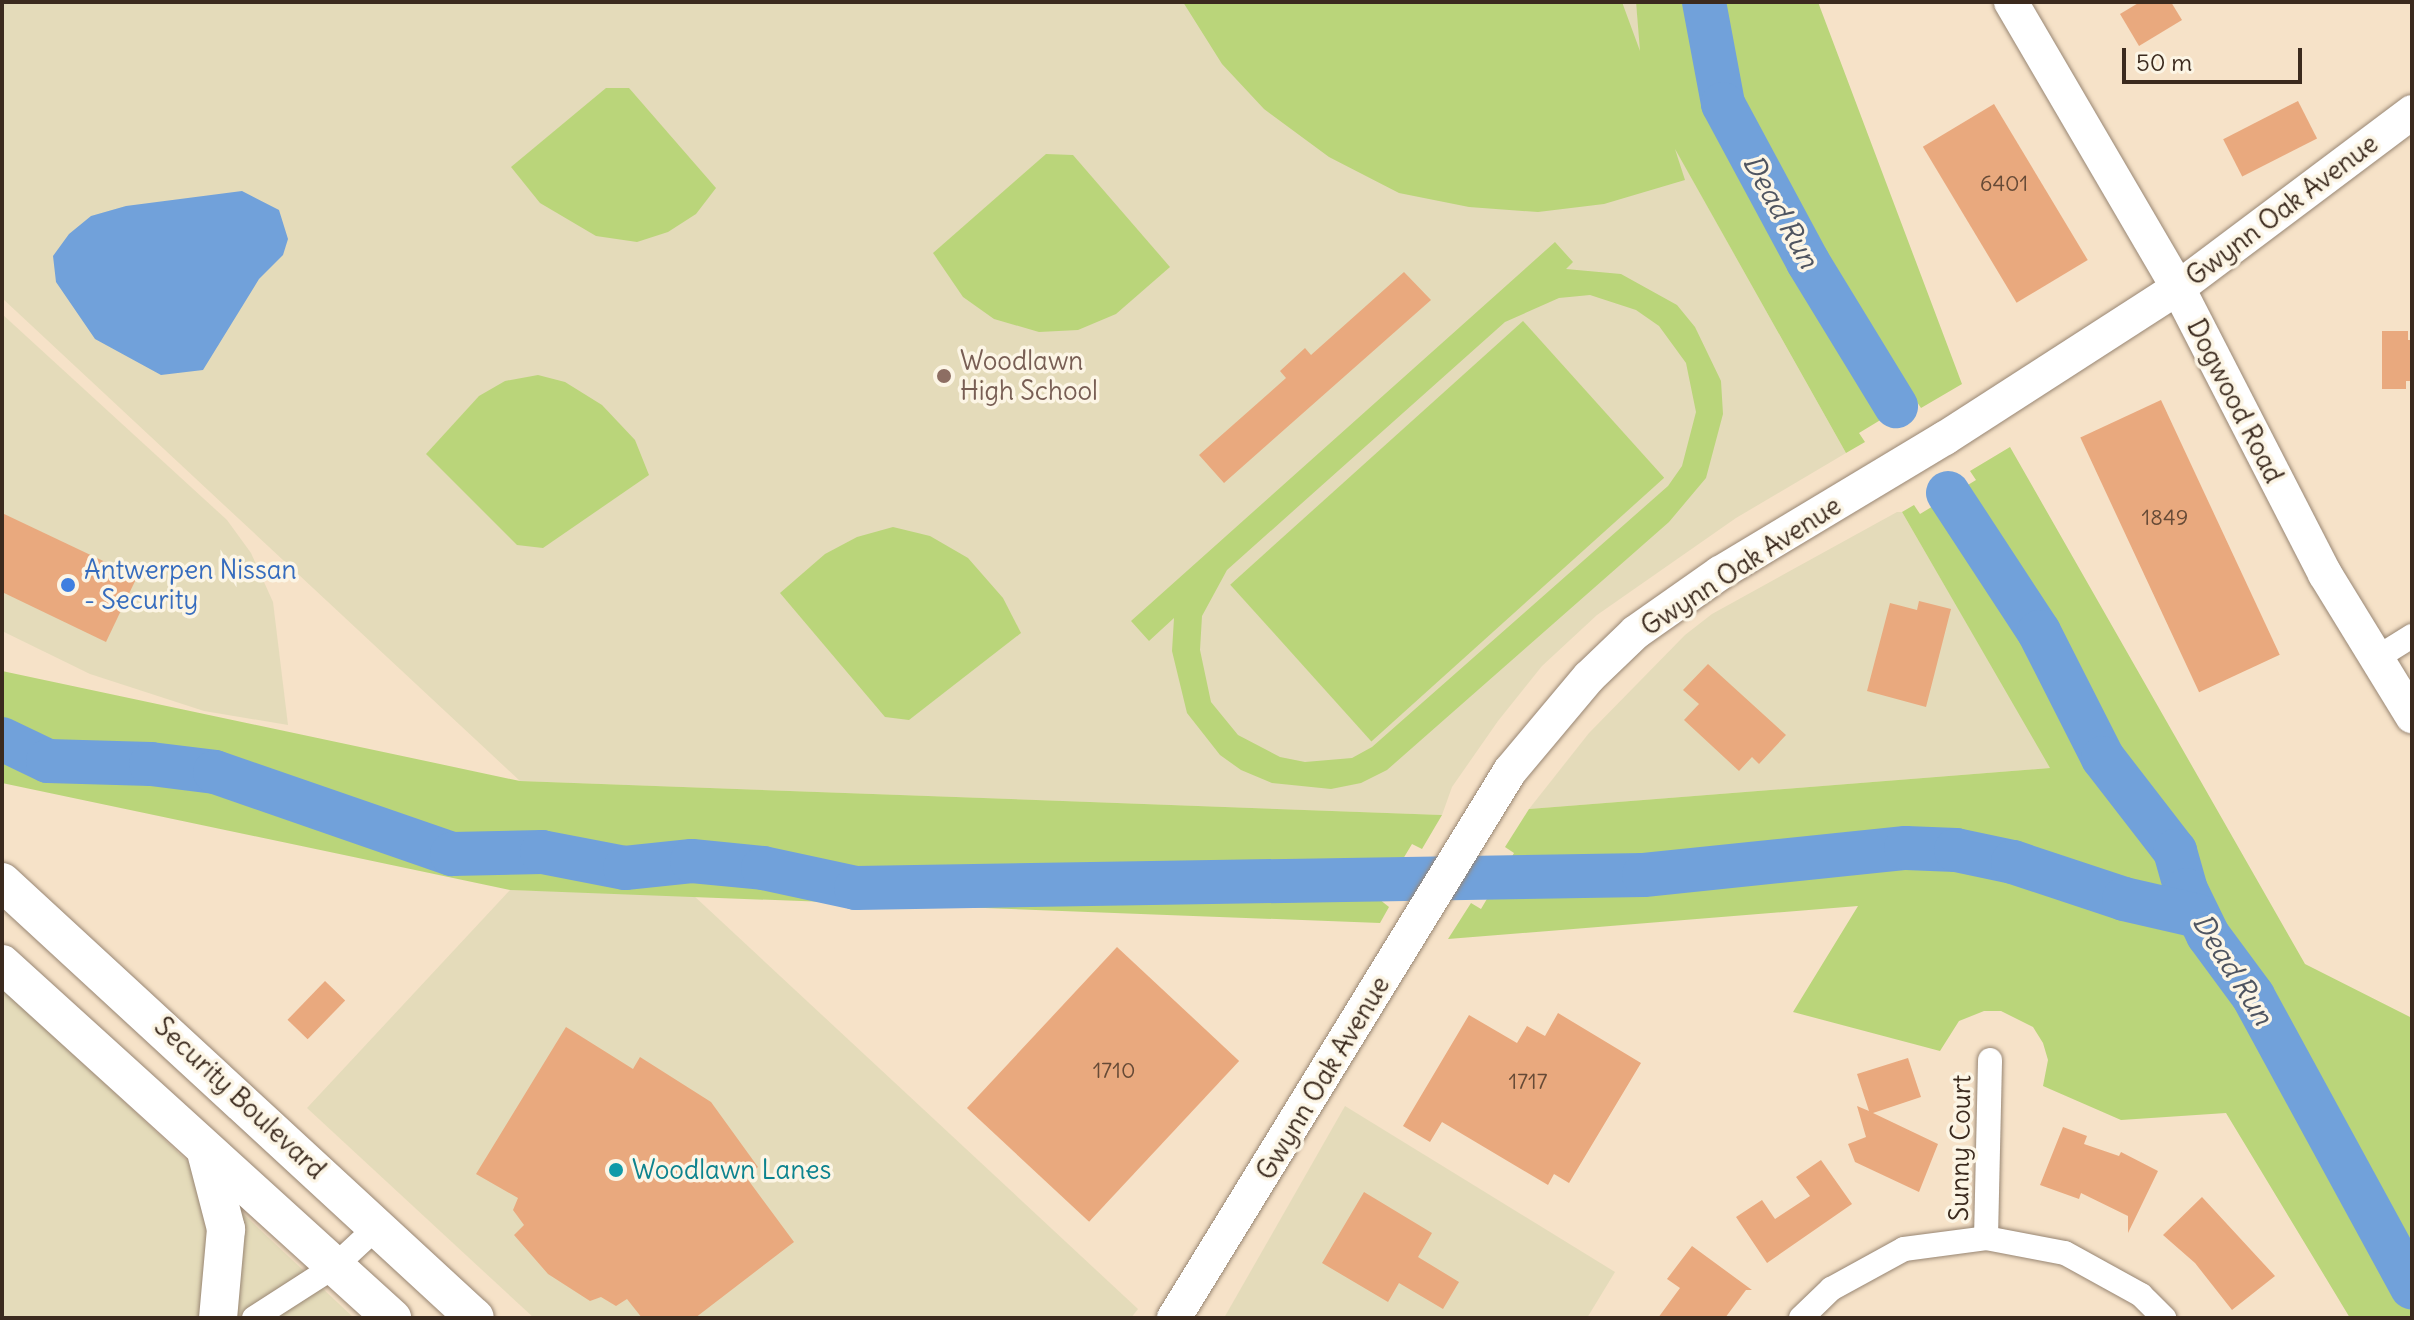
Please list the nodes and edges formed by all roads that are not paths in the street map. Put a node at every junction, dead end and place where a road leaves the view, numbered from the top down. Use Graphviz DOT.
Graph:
graph roads {
  1 [pos="2011,2"];
  2 [pos="2412,112"];
  3 [pos="2178,288"];
  4 [pos="2412,636"];
  5 [pos="2375,659"];
  6 [pos="2412,716"];
  7 [pos="2,882"];
  8 [pos="2,964"];
  9 [pos="1990,1060"];
  10 [pos="206,1152"];
  11 [pos="378,1226"];
  12 [pos="1986,1238"];
  13 [pos="335,1266"];
  14 [pos="218,1318"];
  15 [pos="254,1318"];
  16 [pos="392,1318"];
  17 [pos="475,1318"];
  18 [pos="1174,1318"];
  19 [pos="1801,1318"];
  20 [pos="2164,1318"];
  1 -- 3 [label="street, Dogwood Road"];
  2 -- 3 [label="street, Gwynn Oak Avenue"];
  3 -- 5 [label="street, Dogwood Road"];
  3 -- 18 [label="street, Gwynn Oak Avenue"];
  4 -- 5 [label="street"];
  5 -- 6 [label="street, Dogwood Road"];
  7 -- 11 [label="main road, Security Boulevard"];
  8 -- 10 [label="main road"];
  9 -- 12 [label="street, Sunny Court"];
  10 -- 13 [label="main road"];
  10 -- 14 [label="main road"];
  11 -- 13 [label="street"];
  11 -- 17 [label="main road, Security Boulevard"];
  12 -- 19 [label="street"];
  12 -- 20 [label="street"];
  13 -- 15 [label="street"];
  13 -- 16 [label="main road"];
}
